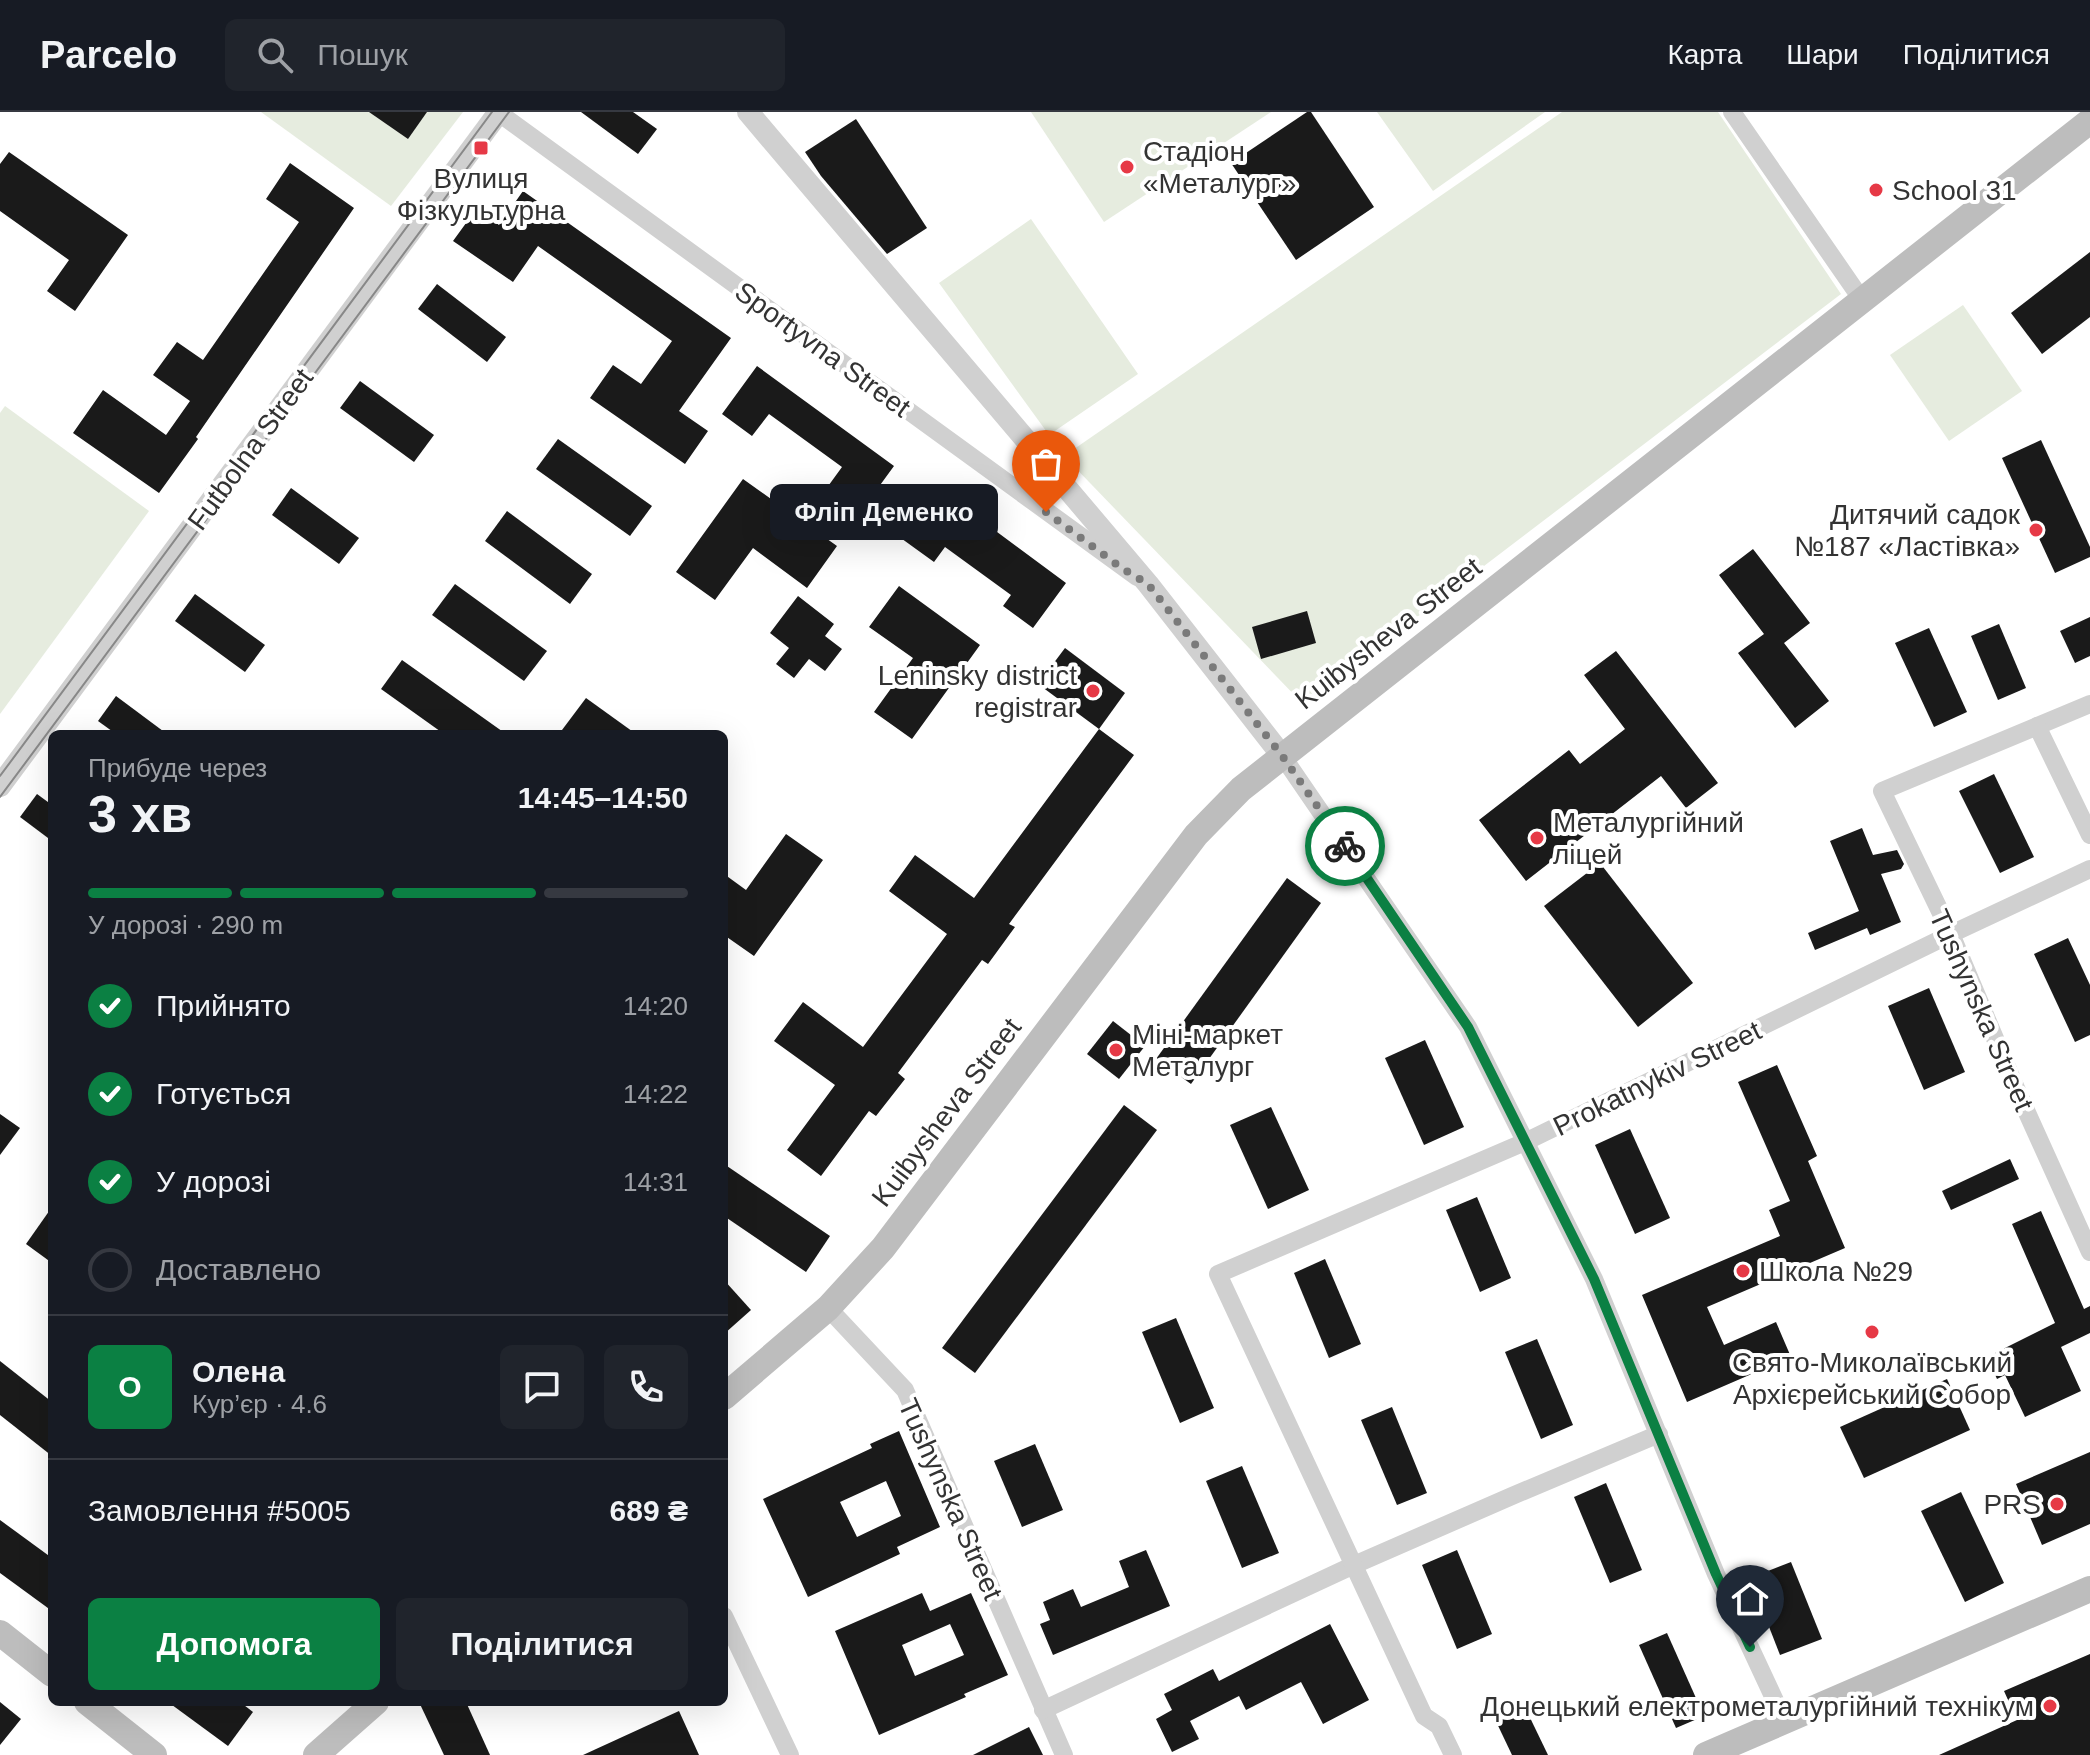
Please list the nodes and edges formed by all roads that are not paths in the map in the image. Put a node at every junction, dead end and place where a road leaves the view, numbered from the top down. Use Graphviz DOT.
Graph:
graph roads {
  1 [pos="499,112"];
  2 [pos="748,112"];
  3 [pos="1732,112"];
  4 [pos="2090,121"];
  5 [pos="1862,300"];
  6 [pos="1148,584"];
  7 [pos="2090,704"];
  8 [pos="2037,726"];
  9 [pos="1283,757"];
  10 [pos="0,786"];
  11 [pos="2090,835"];
  12 [pos="2090,869"];
  13 [pos="1951,934"];
  14 [pos="1525,1142"];
  15 [pos="2085,1228"];
  16 [pos="2090,1252"];
  17 [pos="828,1308"];
  18 [pos="728,1394"];
  19 [pos="1659,1434"];
  20 [pos="1354,1565"];
  21 [pos="2090,1589"];
  22 [pos="728,1624"];
  23 [pos="0,1633"];
  24 [pos="48,1671"];
  25 [pos="92,1706"];
  26 [pos="371,1706"];
  27 [pos="1043,1710"];
  28 [pos="1784,1720"];
  29 [pos="154,1755"];
  30 [pos="316,1755"];
  31 [pos="790,1755"];
  32 [pos="1064,1755"];
  33 [pos="1453,1755"];
  34 [pos="1706,1755"];
  1 -- 6 [label="street, Sportyvna Street"];
  1 -- 10 [label="street, Futbolna Street"];
  2 -- 6 [label="street, Sportyvna Street"];
  3 -- 5 [label="street"];
  4 -- 5 [label="main road, Kuibysheva Street"];
  5 -- 9 [label="main road, Kuibysheva Street"];
  6 -- 9 [label="street, Sportyvna Street"];
  7 -- 8 [label="street"];
  8 -- 11 [label="street"];
  8 -- 13 [label="street, Tushynska Street"];
  9 -- 14 [label="street"];
  9 -- 17 [label="main road, Kuibysheva Street"];
  12 -- 13 [label="street, Prokatnykiv Street"];
  13 -- 14 [label="street, Prokatnykiv Street"];
  13 -- 15 [label="street, Tushynska Street"];
  14 -- 19 [label="street"];
  14 -- 20 [label="street, Prokatnykiv Street"];
  15 -- 16 [label="street, Tushynska Street"];
  17 -- 18 [label="main road, Kuibysheva Street"];
  17 -- 27 [label="street, Tushynska Street"];
  19 -- 20 [label="street"];
  19 -- 28 [label="street"];
  20 -- 27 [label="street"];
  20 -- 33 [label="street"];
  21 -- 28 [label="main road"];
  22 -- 31 [label="street"];
  23 -- 24 [label="main road"];
  25 -- 29 [label="main road"];
  26 -- 30 [label="main road"];
  27 -- 32 [label="street, Tushynska Street"];
  28 -- 34 [label="main road"];
}
